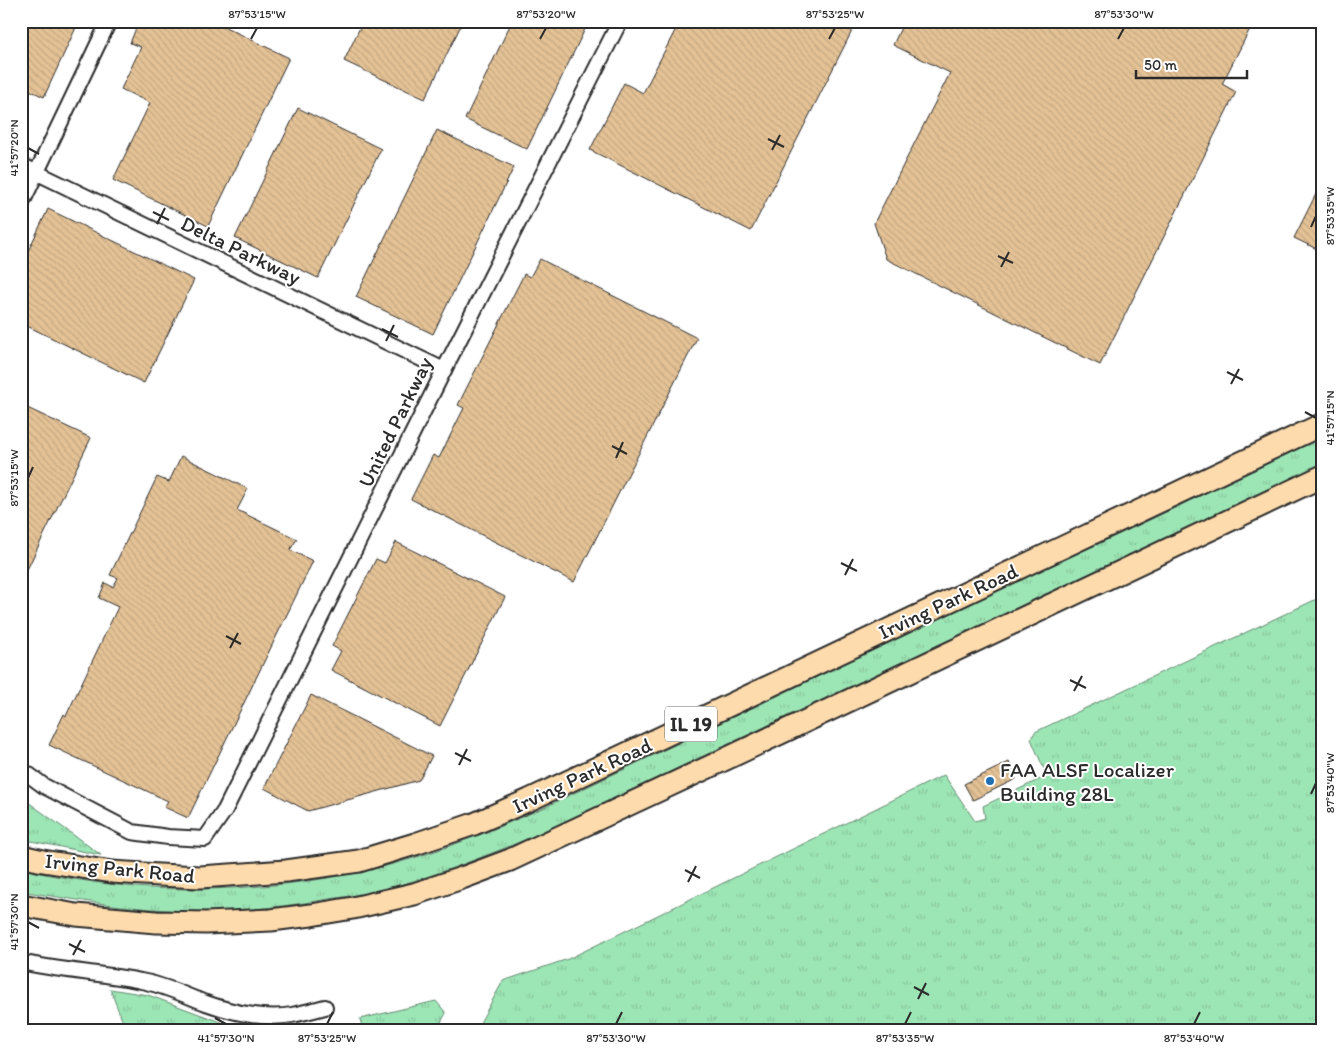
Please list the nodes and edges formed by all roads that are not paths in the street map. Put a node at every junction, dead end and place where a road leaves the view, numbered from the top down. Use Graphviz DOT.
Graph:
graph roads {
  1 [pos="109,21"];
  2 [pos="620,21"];
  3 [pos="21,165"];
  4 [pos="37,173"];
  5 [pos="21,205"];
  6 [pos="444,370"];
  7 [pos="1323,424"];
  8 [pos="1323,476"];
  9 [pos="21,769"];
  10 [pos="21,856"];
  11 [pos="21,904"];
  12 [pos="21,962"];
  13 [pos="325,1007"];
  1 -- 4 [label="street"];
  2 -- 6 [label="street, United Parkway"];
  3 -- 4 [label="street, Delta Parkway"];
  4 -- 5 [label="street"];
  4 -- 6 [label="street, Delta Parkway"];
  6 -- 9 [label="street, United Parkway"];
  7 -- 10 [label="main road, Irving Park Road / IL 19"];
  8 -- 11 [label="main road, IL 19"];
  12 -- 13 [label="street"];
}
